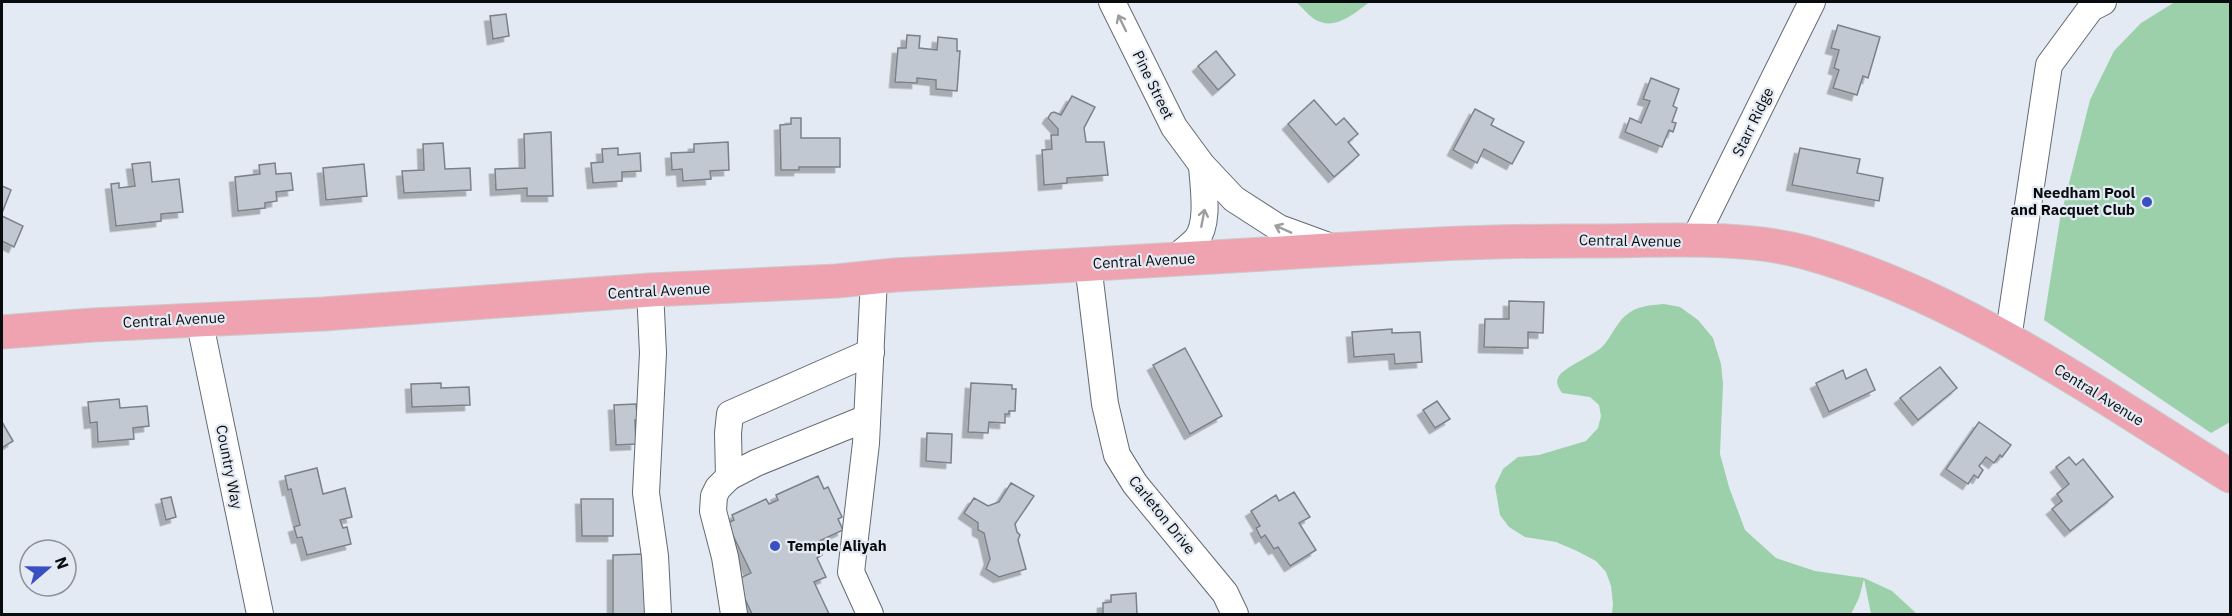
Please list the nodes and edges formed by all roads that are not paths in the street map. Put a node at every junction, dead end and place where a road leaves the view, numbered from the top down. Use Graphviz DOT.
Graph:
graph roads {
  1 [pos="1112,2"];
  2 [pos="1812,2"];
  3 [pos="2103,2"];
  4 [pos="1202,165"];
  5 [pos="1693,242"];
  6 [pos="1337,249"];
  7 [pos="1174,259"];
  8 [pos="1088,264"];
  9 [pos="874,278"];
  10 [pos="650,291"];
  11 [pos="199,319"];
  12 [pos="2,332"];
  13 [pos="2008,339"];
  14 [pos="871,352"];
  15 [pos="867,418"];
  16 [pos="2230,476"];
  17 [pos="729,477"];
  18 [pos="260,615"];
  19 [pos="658,615"];
  20 [pos="734,615"];
  21 [pos="870,615"];
  22 [pos="1235,615"];
  4 -- 1 [label="street, Pine Street, one-way"];
  2 -- 5 [label="street, Starr Ridge"];
  3 -- 13 [label="street"];
  6 -- 4 [label="street, Pine Street, one-way"];
  7 -- 4 [label="street, one-way"];
  5 -- 6 [label="main road, Central Avenue"];
  5 -- 13 [label="main road, Central Avenue"];
  6 -- 7 [label="main road, Central Avenue"];
  7 -- 8 [label="main road, Central Avenue"];
  8 -- 9 [label="main road, Central Avenue"];
  8 -- 22 [label="street, Carleton Drive"];
  9 -- 10 [label="main road, Central Avenue"];
  9 -- 14 [label="street"];
  10 -- 11 [label="main road, Central Avenue"];
  10 -- 19 [label="street"];
  11 -- 12 [label="main road, Central Avenue"];
  11 -- 18 [label="street, Country Way"];
  13 -- 16 [label="main road, Central Avenue"];
  14 -- 15 [label="street"];
  14 -- 17 [label="street"];
  15 -- 17 [label="street"];
  15 -- 21 [label="street"];
  17 -- 20 [label="street"];
}
